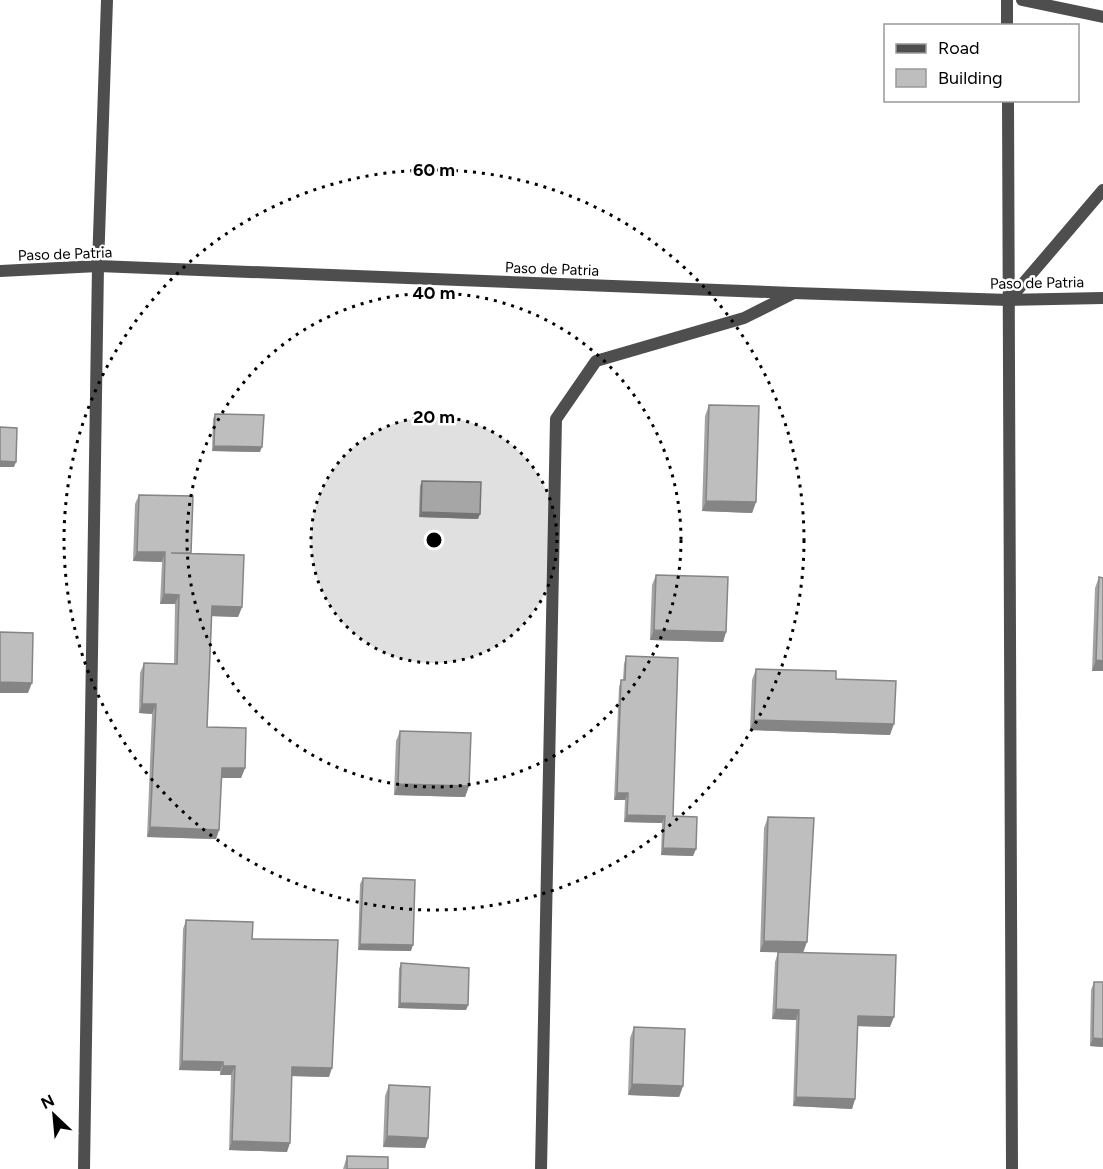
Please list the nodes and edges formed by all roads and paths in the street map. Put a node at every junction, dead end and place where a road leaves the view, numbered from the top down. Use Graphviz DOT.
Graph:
graph roads {
  1 [pos="107,0"];
  2 [pos="1007,0"];
  3 [pos="1022,0"];
  4 [pos="1103,17"];
  5 [pos="1007,24"];
  6 [pos="1008,102"];
  7 [pos="1103,190"];
  8 [pos="98,266"];
  9 [pos="0,271"];
  10 [pos="793,293"];
  11 [pos="1103,298"];
  12 [pos="1009,300"];
  13 [pos="84,1169"];
  14 [pos="542,1169"];
  15 [pos="1012,1169"];
  1 -- 8 [label="street"];
  2 -- 5 [label="street"];
  3 -- 4 [label="street"];
  6 -- 12 [label="street"];
  7 -- 12 [label="street"];
  8 -- 9 [label="street, Paso de Patria"];
  8 -- 10 [label="street, Paso de Patria"];
  8 -- 13 [label="street"];
  10 -- 12 [label="street, Paso de Patria"];
  10 -- 14 [label="street"];
  11 -- 12 [label="street, Paso de Patria"];
  12 -- 15 [label="street"];
}
